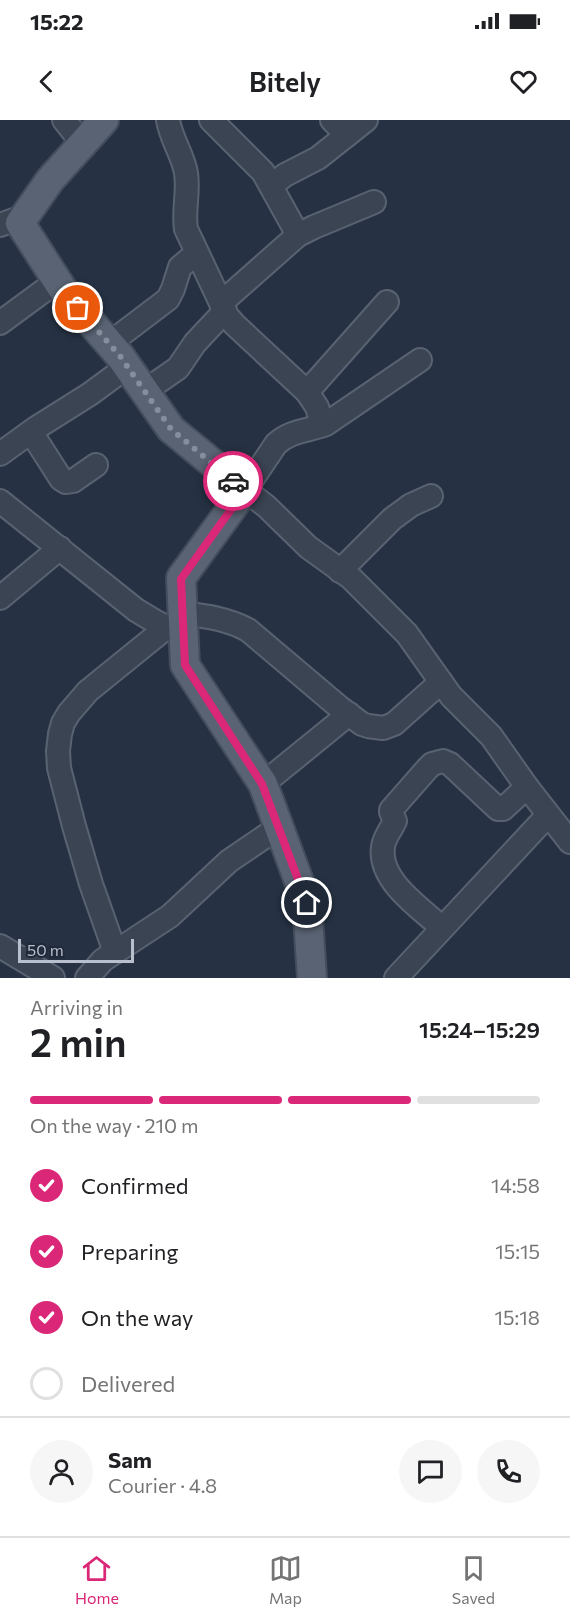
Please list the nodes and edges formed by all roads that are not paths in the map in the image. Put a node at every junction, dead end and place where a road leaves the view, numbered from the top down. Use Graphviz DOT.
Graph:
graph roads {
  1 [pos="64,120"];
  2 [pos="104,120"];
  3 [pos="168,120"];
  4 [pos="211,120"];
  5 [pos="366,120"];
  6 [pos="339,128"];
  7 [pos="83,144"];
  8 [pos="272,185"];
  9 [pos="374,202"];
  10 [pos="13,220"];
  11 [pos="298,236"];
  12 [pos="197,253"];
  13 [pos="57,281"];
  14 [pos="387,302"];
  15 [pos="223,307"];
  16 [pos="0,323"];
  17 [pos="110,343"];
  18 [pos="420,360"];
  19 [pos="128,366"];
  20 [pos="145,391"];
  21 [pos="307,392"];
  22 [pos="322,425"];
  23 [pos="31,432"];
  24 [pos="0,454"];
  25 [pos="96,465"];
  26 [pos="245,490"];
  27 [pos="431,496"];
  28 [pos="3,510"];
  29 [pos="60,548"];
  30 [pos="340,571"];
  31 [pos="0,598"];
  32 [pos="177,625"];
  33 [pos="441,682"];
  34 [pos="349,714"];
  35 [pos="262,784"];
  36 [pos="527,788"];
  37 [pos="548,815"];
  38 [pos="279,827"];
  39 [pos="570,842"];
  40 [pos="442,928"];
  41 [pos="3,952"];
  42 [pos="115,952"];
  43 [pos="53,978"];
  44 [pos="87,978"];
  45 [pos="312,978"];
  46 [pos="396,978"];
  1 -- 7 [label="street"];
  2 -- 7 [label="main road"];
  3 -- 12 [label="street"];
  4 -- 8 [label="street"];
  5 -- 6 [label="street"];
  6 -- 8 [label="street"];
  7 -- 10 [label="main road"];
  8 -- 11 [label="street"];
  9 -- 11 [label="street"];
  10 -- 13 [label="main road"];
  11 -- 15 [label="street"];
  12 -- 15 [label="street"];
  12 -- 17 [label="street"];
  13 -- 16 [label="street"];
  13 -- 17 [label="main road"];
  14 -- 21 [label="street"];
  15 -- 20 [label="street"];
  15 -- 21 [label="street"];
  17 -- 19 [label="main road"];
  18 -- 22 [label="street"];
  19 -- 20 [label="main road"];
  19 -- 23 [label="street"];
  20 -- 26 [label="main road"];
  21 -- 22 [label="street"];
  22 -- 26 [label="street"];
  23 -- 24 [label="street"];
  23 -- 25 [label="street"];
  26 -- 30 [label="street"];
  26 -- 32 [label="main road"];
  27 -- 30 [label="street"];
  28 -- 29 [label="street"];
  29 -- 31 [label="street"];
  29 -- 32 [label="street"];
  30 -- 33 [label="street"];
  32 -- 34 [label="street"];
  32 -- 35 [label="main road"];
  32 -- 42 [label="street"];
  33 -- 34 [label="street"];
  33 -- 36 [label="street"];
  34 -- 35 [label="street"];
  35 -- 38 [label="main road"];
  36 -- 37 [label="street"];
  36 -- 40 [label="street"];
  37 -- 39 [label="street"];
  37 -- 40 [label="street"];
  38 -- 42 [label="street"];
  38 -- 45 [label="main road"];
  40 -- 46 [label="street"];
  41 -- 43 [label="street"];
  42 -- 44 [label="street"];
}
